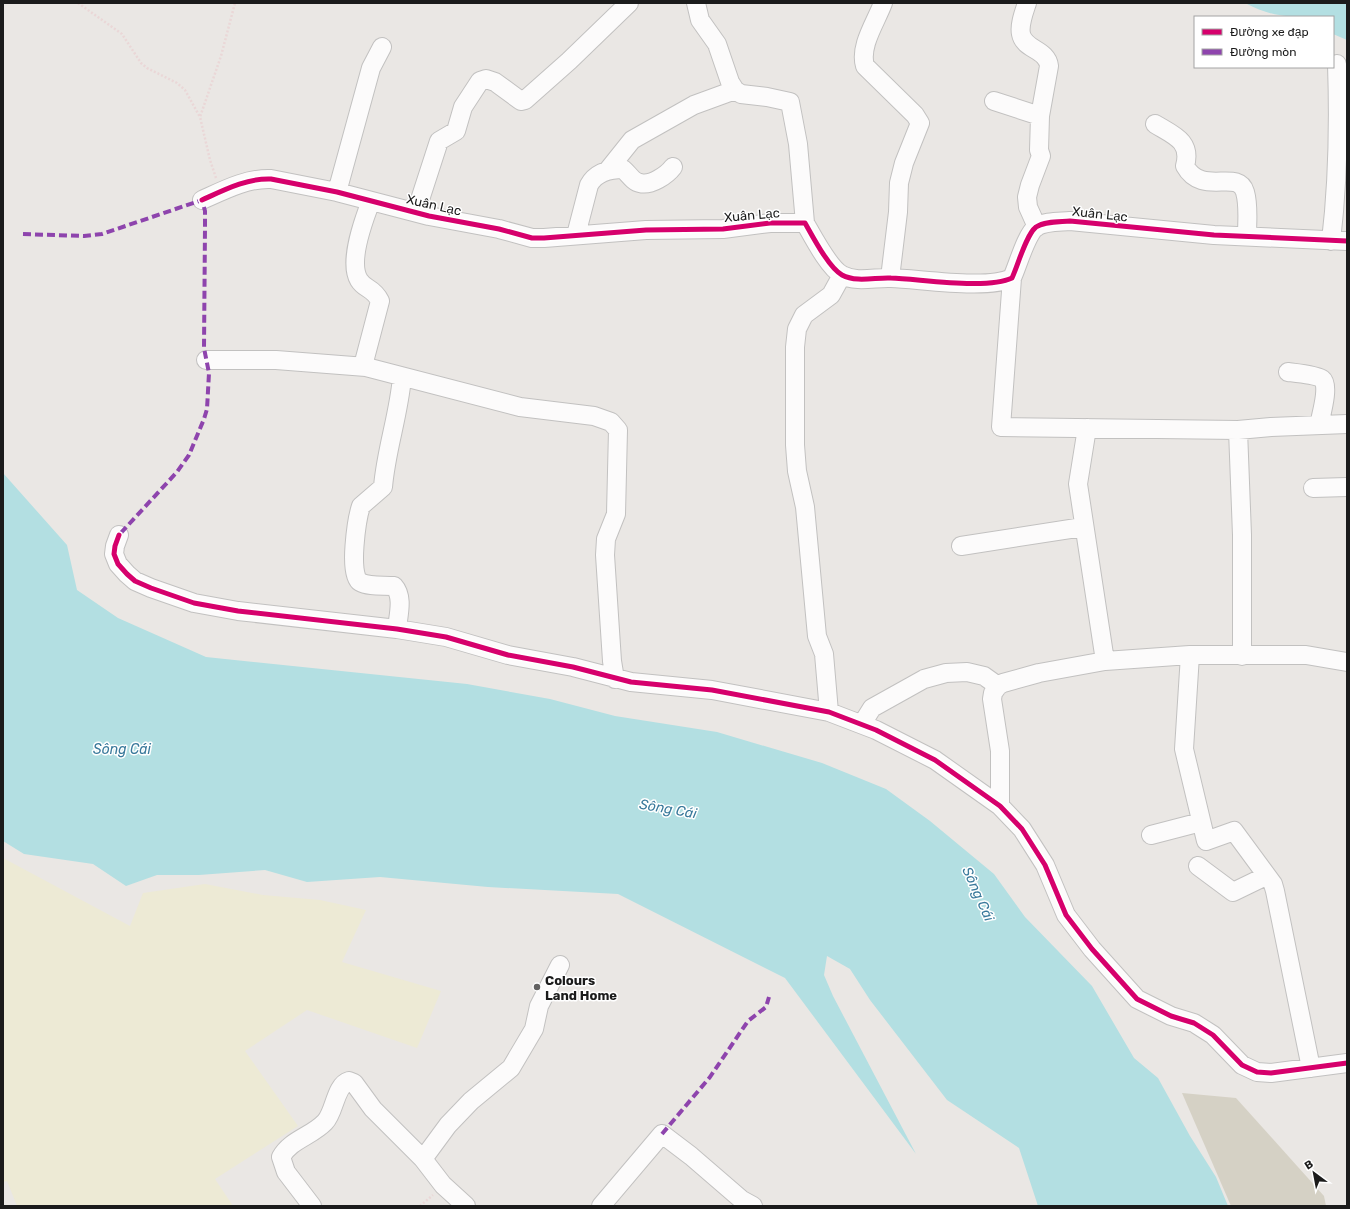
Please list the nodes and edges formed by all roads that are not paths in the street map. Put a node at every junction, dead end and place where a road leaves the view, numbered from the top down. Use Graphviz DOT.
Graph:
graph roads {
  1 [pos="629,3"];
  2 [pos="696,3"];
  3 [pos="883,3"];
  4 [pos="1027,3"];
  5 [pos="382,47"];
  6 [pos="1337,64"];
  7 [pos="735,90"];
  8 [pos="994,101"];
  9 [pos="1040,116"];
  10 [pos="1155,124"];
  11 [pos="673,167"];
  12 [pos="608,170"];
  13 [pos="336,192"];
  14 [pos="202,200"];
  15 [pos="371,201"];
  16 [pos="416,212"];
  17 [pos="805,224"];
  18 [pos="1037,227"];
  19 [pos="576,235"];
  20 [pos="1247,236"];
  21 [pos="1339,241"];
  22 [pos="842,275"];
  23 [pos="890,278"];
  24 [pos="1012,278"];
  25 [pos="206,360"];
  26 [pos="366,367"];
  27 [pos="1288,372"];
  28 [pos="402,377"];
  29 [pos="1347,424"];
  30 [pos="1319,425"];
  31 [pos="1087,428"];
  32 [pos="1238,430"];
  33 [pos="1347,487"];
  34 [pos="1313,488"];
  35 [pos="1083,527"];
  36 [pos="120,535"];
  37 [pos="961,546"];
  38 [pos="397,629"];
  39 [pos="1190,655"];
  40 [pos="1242,656"];
  41 [pos="1105,661"];
  42 [pos="1347,662"];
  43 [pos="615,679"];
  44 [pos="998,686"];
  45 [pos="829,712"];
  46 [pos="862,724"];
  47 [pos="1000,806"];
  48 [pos="1201,822"];
  49 [pos="1151,835"];
  50 [pos="1198,866"];
  51 [pos="1266,876"];
  52 [pos="560,965"];
  53 [pos="1347,1063"];
  54 [pos="1311,1068"];
  55 [pos="423,1159"];
  56 [pos="312,1206"];
  57 [pos="466,1206"];
  58 [pos="602,1206"];
  59 [pos="753,1206"];
  1 -- 16 [label="street"];
  2 -- 7 [label="street"];
  3 -- 23 [label="street"];
  4 -- 9 [label="street"];
  5 -- 13 [label="street"];
  6 -- 21 [label="street"];
  7 -- 12 [label="street"];
  7 -- 17 [label="street"];
  8 -- 9 [label="street"];
  9 -- 18 [label="street"];
  10 -- 20 [label="street"];
  11 -- 12 [label="street"];
  12 -- 19 [label="street"];
  13 -- 14 [label="street, Xuân Lạc"];
  13 -- 15 [label="street, Xuân Lạc"];
  15 -- 16 [label="street, Xuân Lạc"];
  15 -- 26 [label="street"];
  16 -- 19 [label="street, Xuân Lạc"];
  17 -- 19 [label="street, Xuân Lạc"];
  17 -- 22 [label="street"];
  18 -- 20 [label="street, Xuân Lạc"];
  18 -- 24 [label="street"];
  20 -- 21 [label="street, Xuân Lạc"];
  22 -- 23 [label="street"];
  22 -- 45 [label="street"];
  23 -- 24 [label="street"];
  24 -- 31 [label="street"];
  25 -- 26 [label="street"];
  26 -- 28 [label="street"];
  27 -- 30 [label="street"];
  28 -- 38 [label="street"];
  28 -- 43 [label="street"];
  29 -- 30 [label="street"];
  30 -- 32 [label="street"];
  31 -- 32 [label="street"];
  31 -- 35 [label="street"];
  32 -- 40 [label="street"];
  33 -- 34 [label="street"];
  35 -- 37 [label="street"];
  35 -- 41 [label="street"];
  36 -- 38 [label="street"];
  38 -- 43 [label="street"];
  39 -- 40 [label="street"];
  39 -- 41 [label="street"];
  39 -- 48 [label="street"];
  40 -- 42 [label="street"];
  41 -- 44 [label="street"];
  43 -- 45 [label="street"];
  44 -- 46 [label="street"];
  44 -- 47 [label="street"];
  45 -- 46 [label="street"];
  46 -- 47 [label="street"];
  47 -- 54 [label="street"];
  48 -- 49 [label="street"];
  48 -- 51 [label="street"];
  50 -- 51 [label="street"];
  51 -- 54 [label="street"];
  52 -- 55 [label="street"];
  53 -- 54 [label="street"];
  55 -- 56 [label="street"];
  55 -- 57 [label="street"];
  58 -- 59 [label="street"];
}
